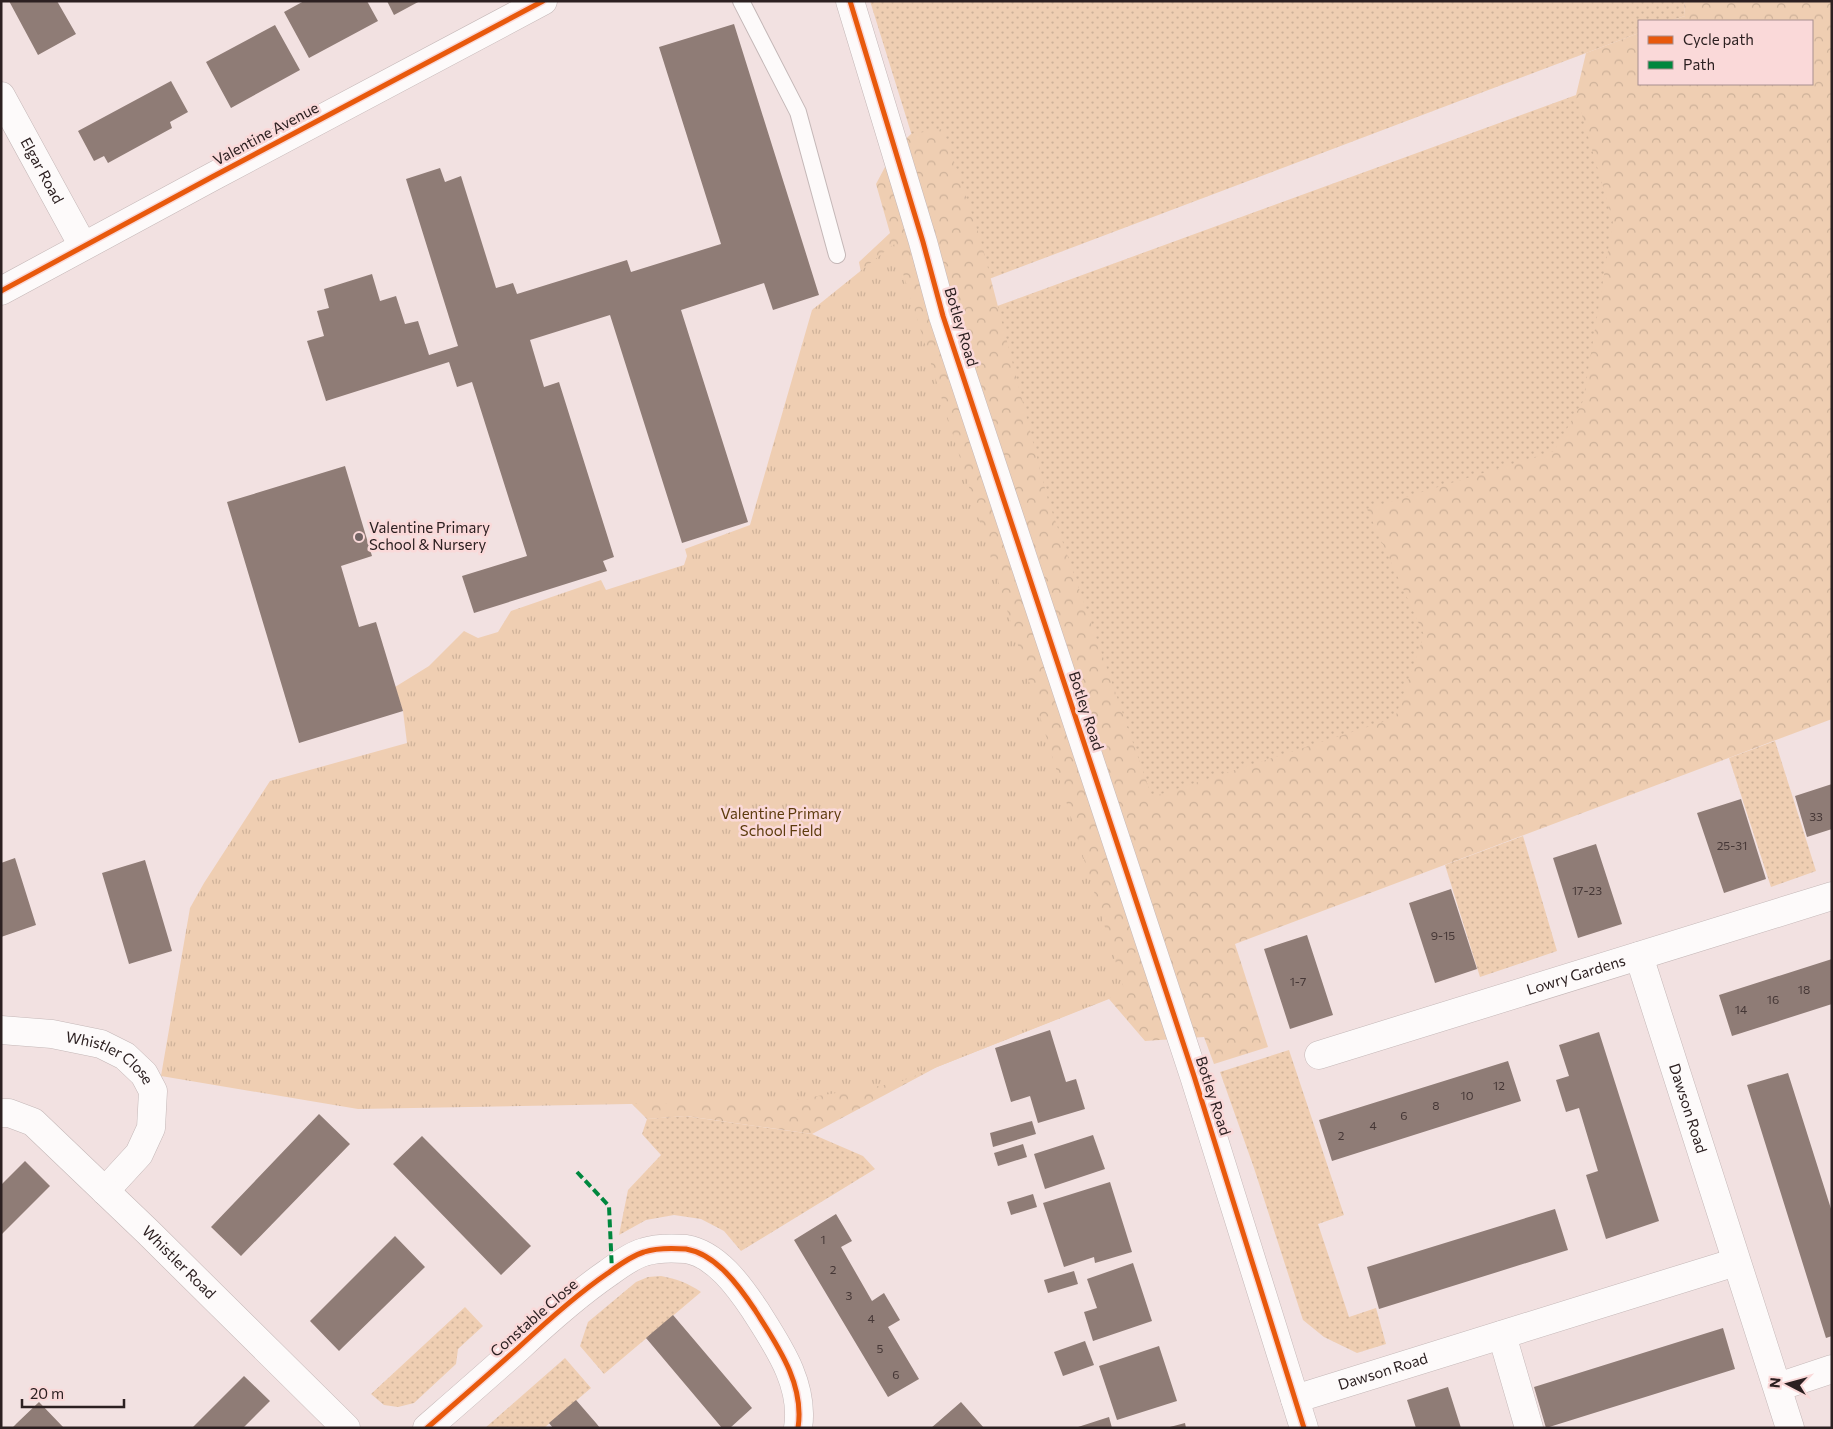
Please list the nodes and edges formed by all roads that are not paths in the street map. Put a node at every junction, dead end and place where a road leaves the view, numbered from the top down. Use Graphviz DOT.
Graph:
graph roads {
  1 [pos="543,1"];
  2 [pos="741,1"];
  3 [pos="850,1"];
  4 [pos="1,96"];
  5 [pos="82,246"];
  6 [pos="837,255"];
  7 [pos="1,291"];
  8 [pos="1832,896"];
  9 [pos="1639,956"];
  10 [pos="1,1030"];
  11 [pos="1319,1054"];
  12 [pos="1,1113"];
  13 [pos="106,1191"];
  14 [pos="1736,1262"];
  15 [pos="1502,1335"];
  16 [pos="1832,1369"];
  17 [pos="1778,1386"];
  18 [pos="1295,1399"];
  19 [pos="346,1428"];
  20 [pos="428,1428"];
  21 [pos="798,1428"];
  22 [pos="1304,1428"];
  23 [pos="1529,1428"];
  24 [pos="1790,1428"];
  1 -- 5 [label="street, Valentine Avenue"];
  2 -- 6 [label="lane"];
  3 -- 18 [label="street, Botley Road"];
  4 -- 5 [label="street, Elgar Road"];
  5 -- 7 [label="street, Valentine Avenue"];
  8 -- 9 [label="street, Lowry Gardens"];
  9 -- 11 [label="street, Lowry Gardens"];
  9 -- 14 [label="street, Dawson Road"];
  10 -- 13 [label="street, Whistler Close"];
  12 -- 13 [label="street, Whistler Road"];
  13 -- 19 [label="street, Whistler Road"];
  14 -- 15 [label="street, Dawson Road"];
  14 -- 17 [label="street, Dawson Road"];
  15 -- 18 [label="street, Dawson Road"];
  15 -- 23 [label="street"];
  16 -- 17 [label="street"];
  17 -- 24 [label="street, Dawson Road"];
  18 -- 22 [label="street, Botley Road"];
  20 -- 21 [label="street, Constable Close"];
}
